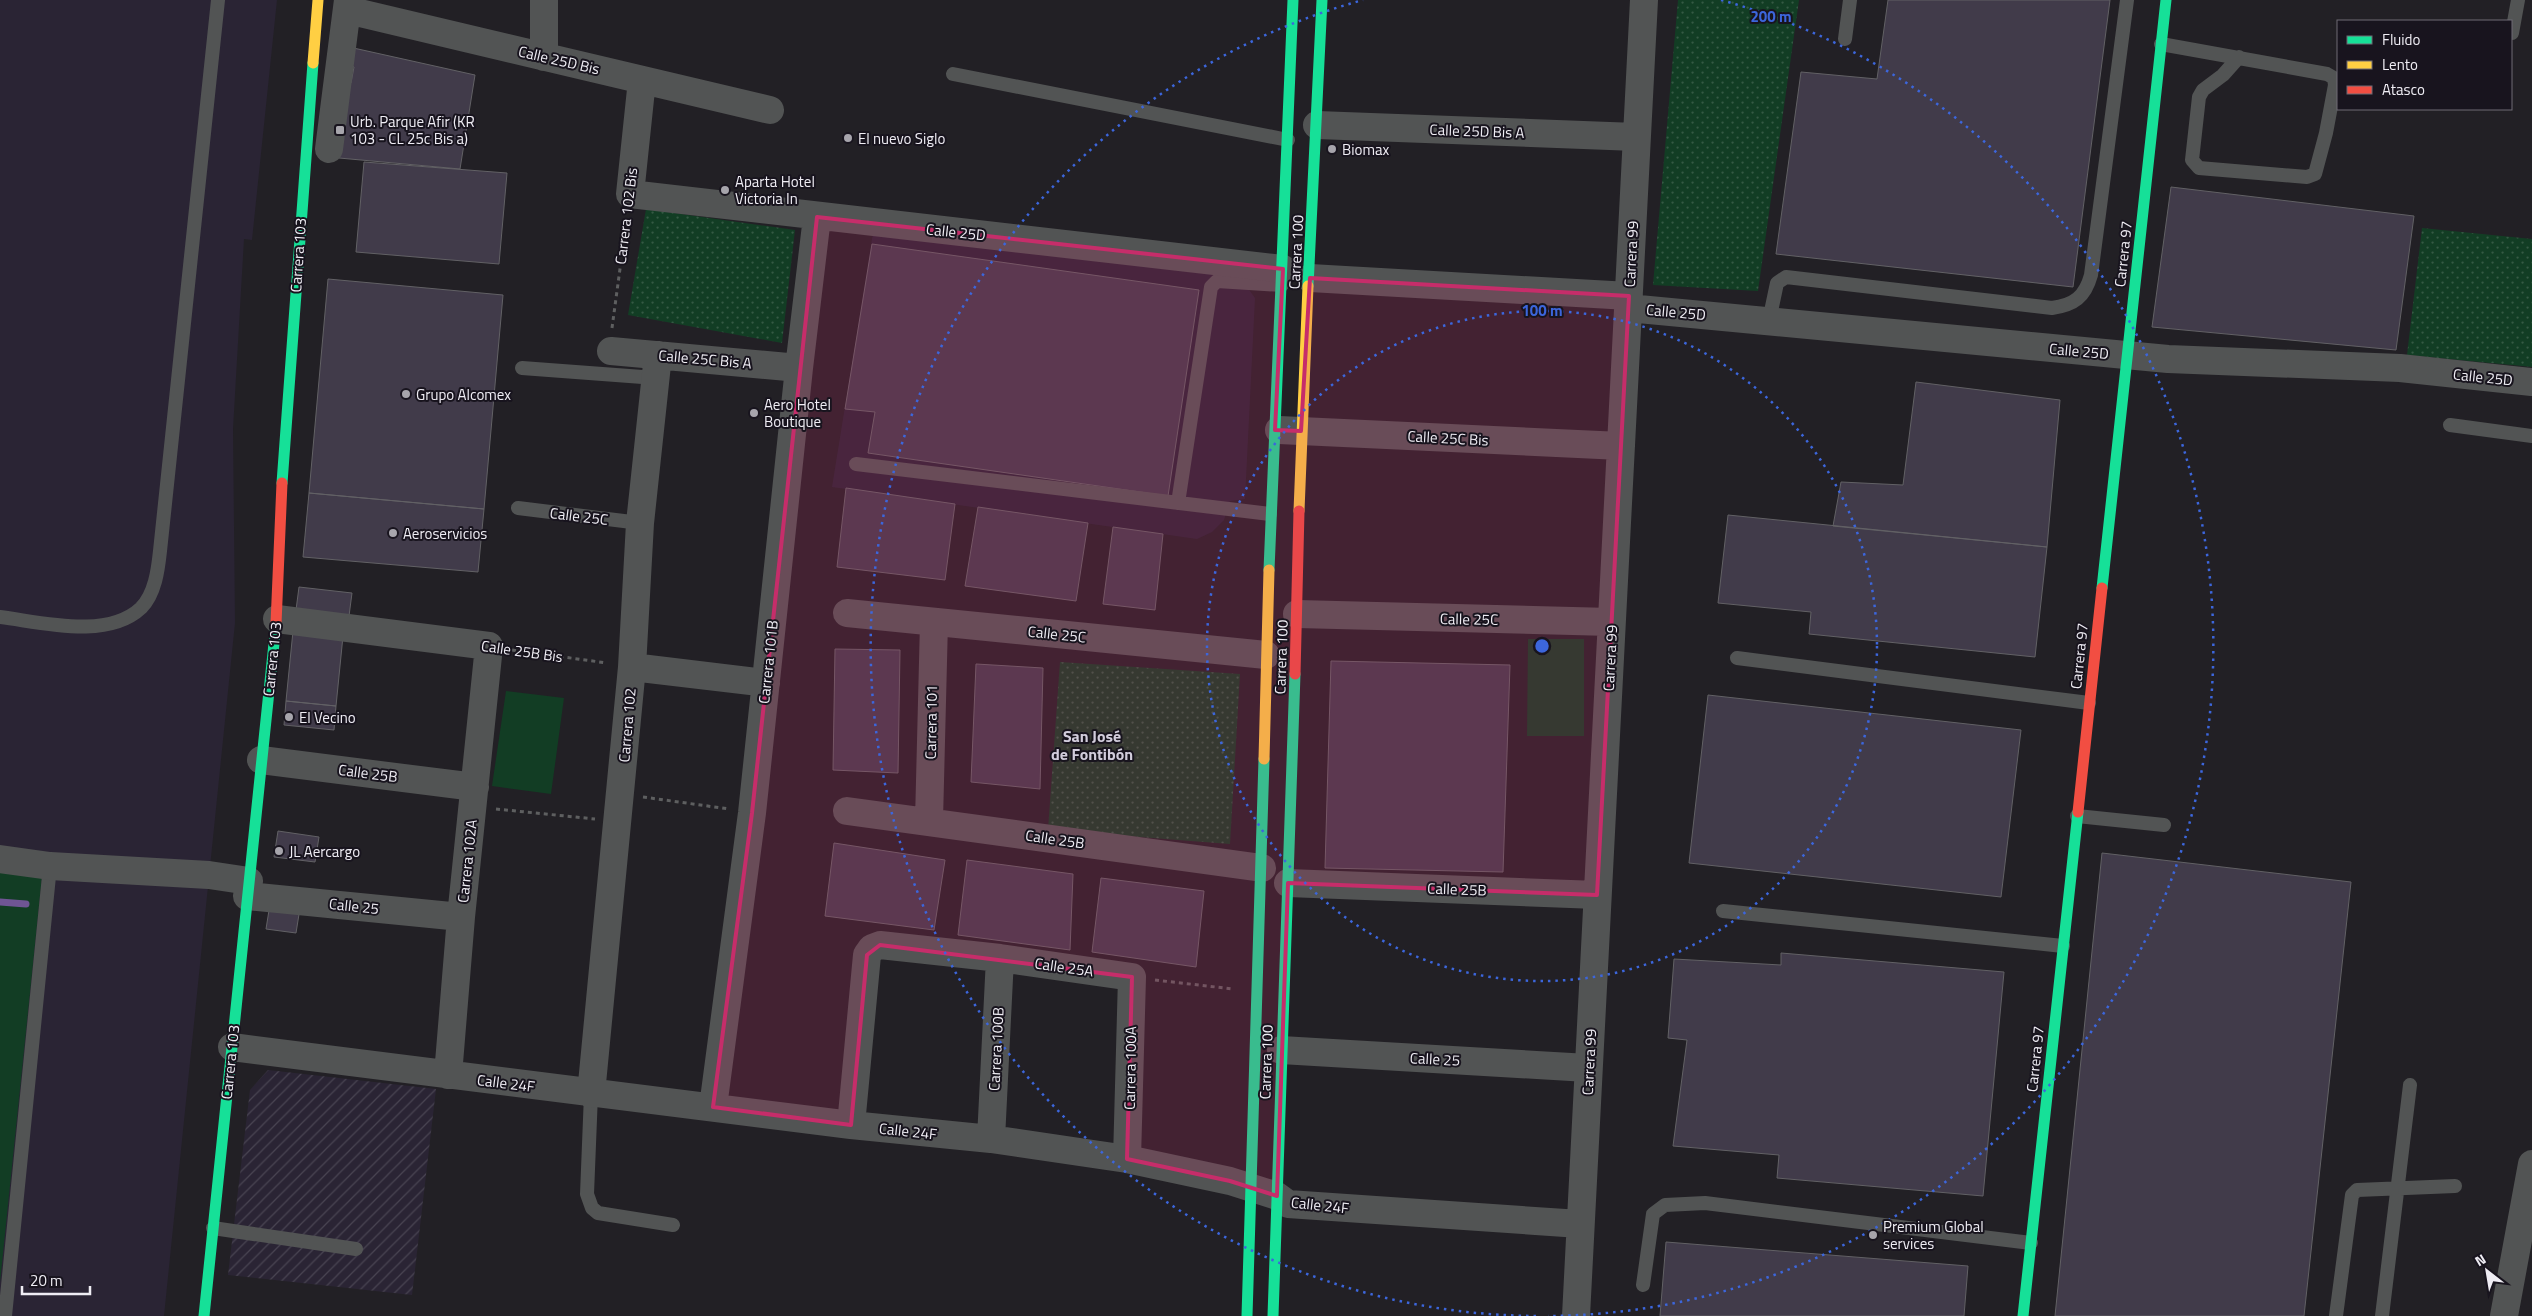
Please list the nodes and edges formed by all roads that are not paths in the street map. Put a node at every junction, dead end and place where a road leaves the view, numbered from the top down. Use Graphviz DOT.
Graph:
graph roads {
  1 [pos="218,0"];
  2 [pos="318,0"];
  3 [pos="544,0"];
  4 [pos="1293,0"];
  5 [pos="1322,0"];
  6 [pos="1644,0"];
  7 [pos="1850,0"];
  8 [pos="2127,0"];
  9 [pos="2166,0"];
  10 [pos="2518,0"];
  11 [pos="348,5"];
  12 [pos="2512,33"];
  13 [pos="1845,39"];
  14 [pos="2161,44"];
  15 [pos="544,57"];
  16 [pos="2238,57"];
  17 [pos="953,74"];
  18 [pos="642,80"];
  19 [pos="770,110"];
  20 [pos="1317,125"];
  21 [pos="1636,137"];
  22 [pos="1288,140"];
  23 [pos="329,149"];
  24 [pos="630,194"];
  25 [pos="817,217"];
  26 [pos="1282,277"];
  27 [pos="1310,278"];
  28 [pos="1628,302"];
  29 [pos="1769,321"];
  30 [pos="611,351"];
  31 [pos="2127,355"];
  32 [pos="657,367"];
  33 [pos="522,368"];
  34 [pos="799,368"];
  35 [pos="2532,382"];
  36 [pos="2450,425"];
  37 [pos="1288,430"];
  38 [pos="2532,436"];
  39 [pos="1621,446"];
  40 [pos="856,464"];
  41 [pos="1178,503"];
  42 [pos="518,508"];
  43 [pos="1270,514"];
  44 [pos="640,523"];
  45 [pos="847,612"];
  46 [pos="1297,614"];
  47 [pos="0,617"];
  48 [pos="277,619"];
  49 [pos="934,622"];
  50 [pos="1611,622"];
  51 [pos="489,646"];
  52 [pos="1266,655"];
  53 [pos="1737,658"];
  54 [pos="632,667"];
  55 [pos="766,683"];
  56 [pos="2089,703"];
  57 [pos="261,760"];
  58 [pos="474,797"];
  59 [pos="847,811"];
  60 [pos="2077,816"];
  61 [pos="929,822"];
  62 [pos="2164,825"];
  63 [pos="0,859"];
  64 [pos="50,866"];
  65 [pos="1262,868"];
  66 [pos="1288,883"];
  67 [pos="248,888"];
  68 [pos="1597,895"];
  69 [pos="1723,911"];
  70 [pos="461,917"];
  71 [pos="2063,946"];
  72 [pos="1000,958"];
  73 [pos="1132,977"];
  74 [pos="232,1047"];
  75 [pos="1282,1050"];
  76 [pos="1588,1068"];
  77 [pos="448,1075"];
  78 [pos="2410,1085"];
  79 [pos="591,1094"];
  80 [pos="713,1107"];
  81 [pos="851,1125"];
  82 [pos="991,1139"];
  83 [pos="1127,1159"];
  84 [pos="2532,1164"];
  85 [pos="2455,1186"];
  86 [pos="1251,1187"];
  87 [pos="2398,1188"];
  88 [pos="1277,1196"];
  89 [pos="1580,1224"];
  90 [pos="673,1225"];
  91 [pos="213,1228"];
  92 [pos="2031,1243"];
  93 [pos="356,1249"];
  94 [pos="1643,1285"];
  95 [pos="5,1316"];
  96 [pos="204,1316"];
  97 [pos="1247,1316"];
  98 [pos="1273,1316"];
  99 [pos="1576,1316"];
  100 [pos="2023,1316"];
  101 [pos="2336,1316"];
  102 [pos="2382,1316"];
  103 [pos="2504,1316"];
  1 -- 47 [label="lane"];
  2 -- 48 [label="main road, Carrera 103"];
  3 -- 15 [label="street"];
  4 -- 22 [label="main road, Carrera 100"];
  5 -- 20 [label="main road, Carrera 100"];
  6 -- 21 [label="street, Carrera 99"];
  7 -- 13 [label="lane"];
  8 -- 29 [label="lane"];
  9 -- 14 [label="main road, Carrera 97"];
  10 -- 12 [label="lane"];
  11 -- 15 [label="street, Calle 25D Bis"];
  11 -- 23 [label="street"];
  14 -- 16 [label="lane"];
  14 -- 31 [label="main road, Carrera 97"];
  15 -- 18 [label="street, Calle 25D Bis"];
  16 -- 16 [label="lane"];
  17 -- 22 [label="lane"];
  18 -- 19 [label="street, Calle 25D Bis"];
  18 -- 24 [label="street, Carrera 102 Bis"];
  20 -- 21 [label="street, Calle 25D Bis A"];
  20 -- 27 [label="main road, Carrera 100"];
  21 -- 28 [label="street, Carrera 99"];
  22 -- 26 [label="main road, Carrera 100"];
  24 -- 25 [label="street, Calle 25D"];
  25 -- 26 [label="street, Calle 25D"];
  25 -- 34 [label="street, Carrera 101B"];
  26 -- 37 [label="main road, Carrera 100"];
  26 -- 41 [label="lane"];
  27 -- 28 [label="street, Calle 25D"];
  27 -- 37 [label="main road, Carrera 100"];
  28 -- 29 [label="street, Calle 25D"];
  28 -- 39 [label="street, Carrera 99"];
  29 -- 31 [label="street, Calle 25D"];
  30 -- 32 [label="street, Calle 25C Bis A"];
  31 -- 35 [label="street, Calle 25D"];
  31 -- 56 [label="main road, Carrera 97"];
  32 -- 33 [label="lane"];
  32 -- 34 [label="street, Calle 25C Bis A"];
  32 -- 44 [label="street, Carrera 102"];
  34 -- 55 [label="street, Carrera 101B"];
  36 -- 38 [label="lane"];
  37 -- 39 [label="street, Calle 25C Bis"];
  37 -- 43 [label="main road, Carrera 100"];
  37 -- 46 [label="main road, Carrera 100"];
  39 -- 50 [label="street, Carrera 99"];
  40 -- 41 [label="lane"];
  41 -- 43 [label="lane"];
  42 -- 44 [label="lane, Calle 25C"];
  43 -- 52 [label="main road, Carrera 100"];
  44 -- 54 [label="street, Carrera 102"];
  45 -- 49 [label="street, Calle 25C"];
  46 -- 50 [label="street, Calle 25C"];
  46 -- 66 [label="main road, Carrera 100"];
  48 -- 51 [label="street, Calle 25B Bis"];
  48 -- 57 [label="main road, Carrera 103"];
  49 -- 52 [label="street, Calle 25C"];
  49 -- 61 [label="street, Carrera 101"];
  50 -- 68 [label="street, Carrera 99"];
  51 -- 58 [label="street, Carrera 102A"];
  52 -- 65 [label="main road, Carrera 100"];
  53 -- 56 [label="lane"];
  54 -- 55 [label="street"];
  54 -- 79 [label="street, Carrera 102"];
  55 -- 80 [label="street, Carrera 101B"];
  56 -- 60 [label="main road, Carrera 97"];
  57 -- 58 [label="street, Calle 25B"];
  57 -- 67 [label="main road, Carrera 103"];
  58 -- 70 [label="street, Carrera 102A"];
  59 -- 61 [label="street, Calle 25B"];
  60 -- 62 [label="lane"];
  60 -- 71 [label="main road, Carrera 97"];
  61 -- 65 [label="street, Calle 25B"];
  63 -- 64 [label="street, Calle 25"];
  64 -- 67 [label="street, Calle 25"];
  64 -- 95 [label="lane"];
  65 -- 86 [label="main road, Carrera 100"];
  66 -- 68 [label="street, Calle 25B"];
  66 -- 75 [label="main road, Carrera 100"];
  67 -- 70 [label="street, Calle 25"];
  67 -- 74 [label="main road, Carrera 103"];
  68 -- 76 [label="street, Carrera 99"];
  69 -- 71 [label="lane"];
  70 -- 77 [label="street, Carrera 102A"];
  71 -- 92 [label="main road, Carrera 97"];
  72 -- 73 [label="street, Calle 25A"];
  72 -- 81 [label="street, Calle 25A"];
  72 -- 82 [label="street, Carrera 100B"];
  73 -- 83 [label="street, Carrera 100A"];
  74 -- 77 [label="street, Calle 24F"];
  74 -- 91 [label="main road, Carrera 103"];
  75 -- 76 [label="street, Calle 25"];
  75 -- 88 [label="main road, Carrera 100"];
  76 -- 89 [label="street, Carrera 99"];
  77 -- 79 [label="street, Calle 24F"];
  78 -- 87 [label="lane"];
  79 -- 80 [label="street, Calle 24F"];
  79 -- 90 [label="lane"];
  80 -- 81 [label="street, Calle 24F"];
  81 -- 82 [label="street, Calle 24F"];
  82 -- 83 [label="street, Calle 24F"];
  83 -- 86 [label="street, Calle 24F"];
  84 -- 103 [label="street"];
  85 -- 87 [label="lane"];
  86 -- 88 [label="street, Calle 24F"];
  86 -- 97 [label="main road, Carrera 100"];
  87 -- 101 [label="lane"];
  87 -- 102 [label="lane"];
  88 -- 89 [label="street, Calle 24F"];
  88 -- 98 [label="main road, Carrera 100"];
  89 -- 99 [label="street, Carrera 99"];
  91 -- 93 [label="lane"];
  91 -- 96 [label="main road, Carrera 103"];
  92 -- 94 [label="lane"];
  92 -- 100 [label="main road, Carrera 97"];
}
